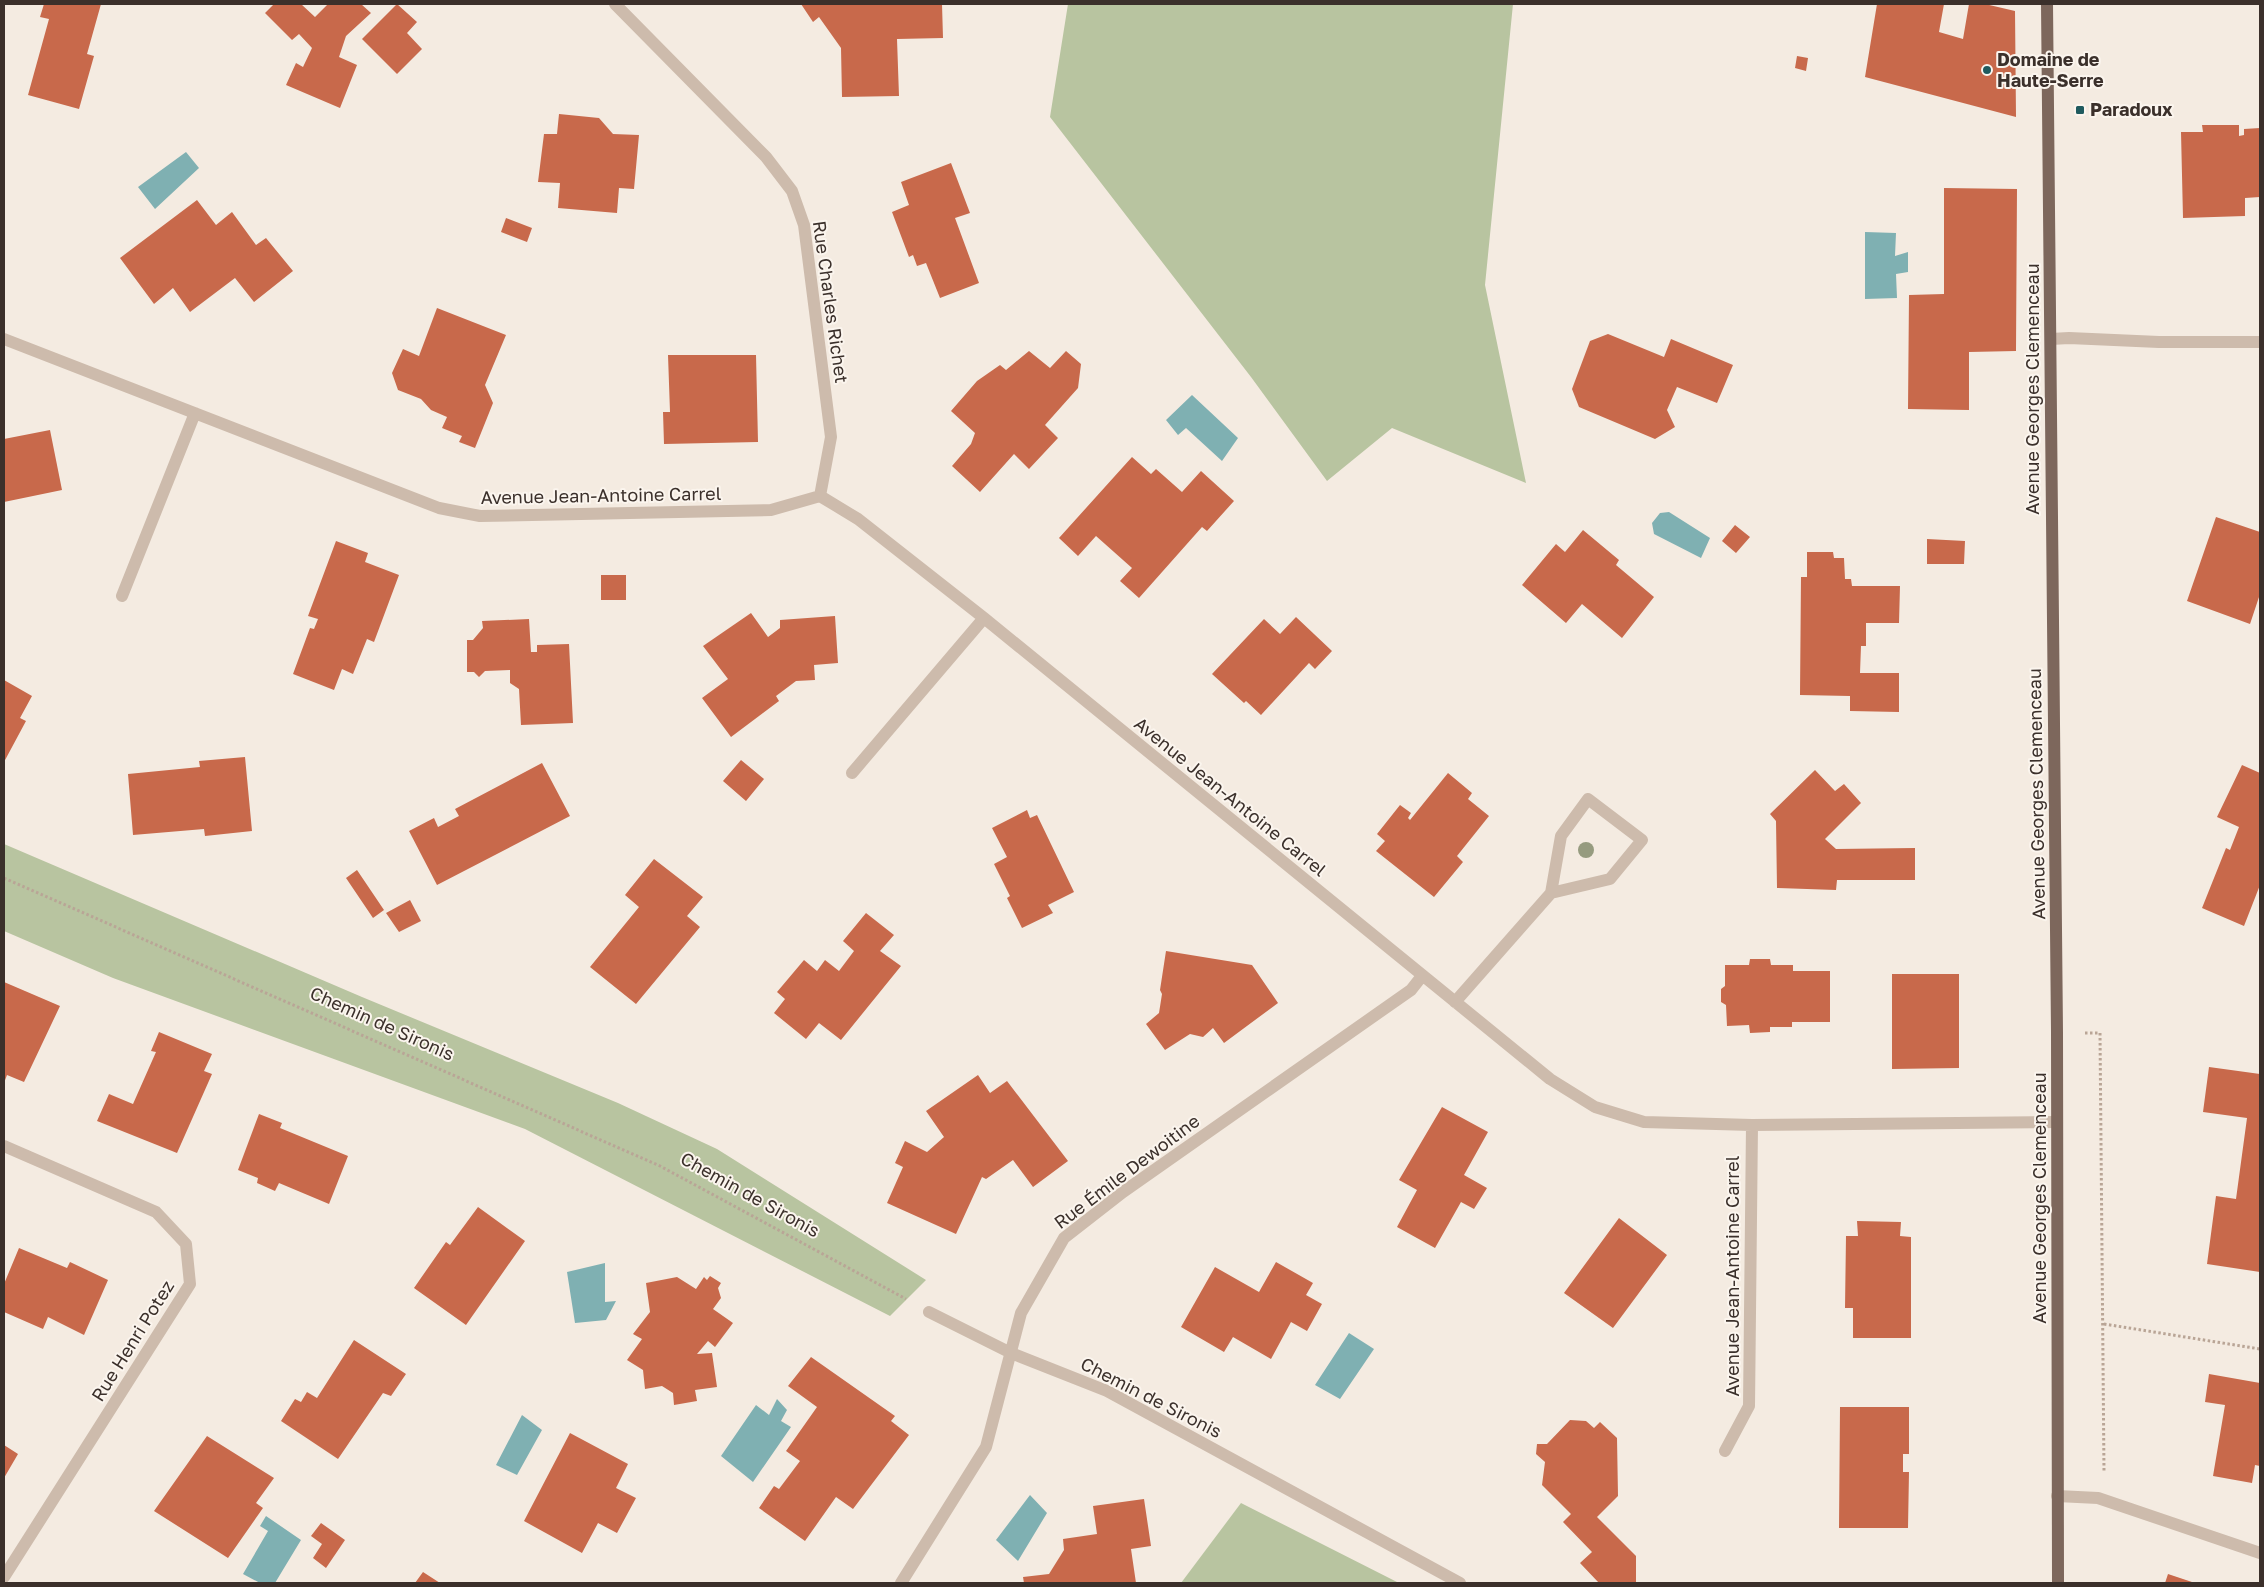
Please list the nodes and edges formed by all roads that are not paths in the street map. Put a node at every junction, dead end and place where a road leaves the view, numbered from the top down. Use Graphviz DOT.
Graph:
graph roads {
  1 [pos="615,4"];
  2 [pos="2047,4"];
  3 [pos="4,339"];
  4 [pos="2051,339"];
  5 [pos="2260,342"];
  6 [pos="195,413"];
  7 [pos="820,496"];
  8 [pos="122,596"];
  9 [pos="984,618"];
  10 [pos="852,773"];
  11 [pos="1551,893"];
  12 [pos="1422,976"];
  13 [pos="1455,1002"];
  14 [pos="2057,1122"];
  15 [pos="1752,1125"];
  16 [pos="4,1146"];
  17 [pos="929,1312"];
  18 [pos="1011,1352"];
  19 [pos="1726,1451"];
  20 [pos="2057,1496"];
  21 [pos="2260,1553"];
  22 [pos="4,1577"];
  23 [pos="901,1583"];
  24 [pos="1460,1583"];
  25 [pos="2058,1583"];
  1 -- 7 [label="street, Rue Charles Richet"];
  2 -- 4 [label="main road, Avenue Georges Clemenceau"];
  3 -- 6 [label="street, Avenue Jean-Antoine Carrel"];
  4 -- 5 [label="street"];
  4 -- 14 [label="main road, Avenue Georges Clemenceau"];
  6 -- 7 [label="street, Avenue Jean-Antoine Carrel"];
  6 -- 8 [label="street"];
  7 -- 9 [label="street, Avenue Jean-Antoine Carrel"];
  9 -- 10 [label="street"];
  9 -- 12 [label="street, Avenue Jean-Antoine Carrel"];
  11 -- 11 [label="street"];
  11 -- 13 [label="street"];
  12 -- 13 [label="street, Avenue Jean-Antoine Carrel"];
  12 -- 18 [label="street, Rue Émile Dewoitine"];
  13 -- 15 [label="street, Avenue Jean-Antoine Carrel"];
  14 -- 15 [label="street, Avenue Jean-Antoine Carrel"];
  14 -- 20 [label="main road, Avenue Georges Clemenceau"];
  15 -- 19 [label="street, Avenue Jean-Antoine Carrel"];
  16 -- 22 [label="street, Rue Henri Potez"];
  17 -- 18 [label="street, Chemin de Sironis"];
  18 -- 23 [label="street, Rue Émile Dewoitine"];
  18 -- 24 [label="street, Chemin de Sironis"];
  20 -- 21 [label="street"];
  20 -- 25 [label="main road, Avenue Georges Clemenceau"];
}
